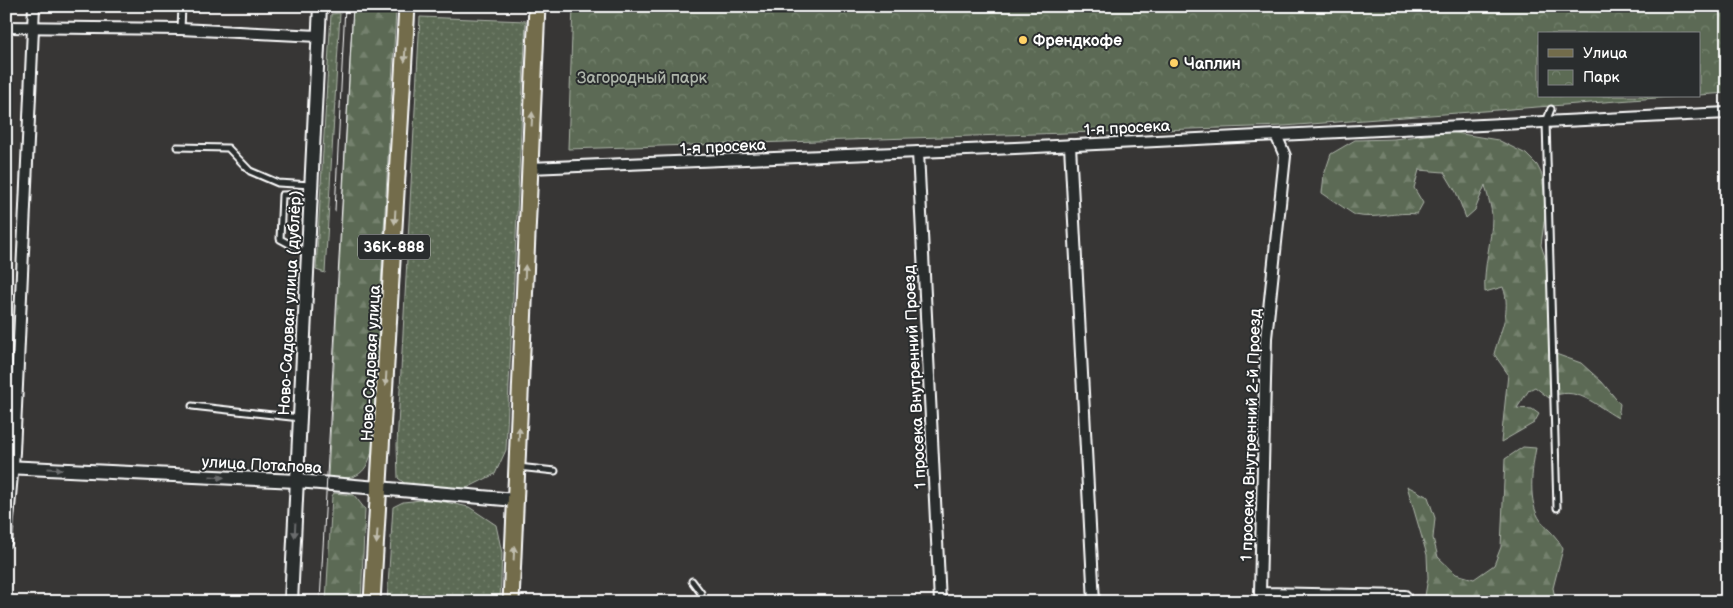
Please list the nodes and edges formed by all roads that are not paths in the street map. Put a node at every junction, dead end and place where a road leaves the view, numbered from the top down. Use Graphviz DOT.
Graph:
graph roads {
  1 [pos="34,6"];
  2 [pos="182,6"];
  3 [pos="320,6"];
  4 [pos="407,6"];
  5 [pos="537,6"];
  6 [pos="6,27"];
  7 [pos="33,28"];
  8 [pos="181,29"];
  9 [pos="318,36"];
  10 [pos="1551,109"];
  11 [pos="1727,113"];
  12 [pos="1546,122"];
  13 [pos="1276,135"];
  14 [pos="1070,145"];
  15 [pos="177,147"];
  16 [pos="918,152"];
  17 [pos="530,168"];
  18 [pos="311,190"];
  19 [pos="308,254"];
  20 [pos="192,406"];
  21 [pos="300,418"];
  22 [pos="9,467"];
  23 [pos="518,467"];
  24 [pos="555,471"];
  25 [pos="297,481"];
  26 [pos="380,488"];
  27 [pos="516,500"];
  28 [pos="1558,508"];
  29 [pos="6,542"];
  30 [pos="692,581"];
  31 [pos="1405,596"];
  32 [pos="292,602"];
  33 [pos="372,602"];
  34 [pos="511,602"];
  35 [pos="701,602"];
  36 [pos="940,602"];
  37 [pos="1094,602"];
  1 -- 7 [label="street"];
  2 -- 8 [label="lane"];
  3 -- 9 [label="street, Ново-Садовая улица (дублёр)"];
  4 -- 26 [label="main road, Ново-Садовая улица / 36К-888, one-way"];
  17 -- 5 [label="main road, one-way"];
  6 -- 7 [label="street"];
  7 -- 8 [label="street"];
  7 -- 22 [label="street"];
  8 -- 9 [label="street"];
  9 -- 18 [label="street, Ново-Садовая улица (дублёр)"];
  10 -- 12 [label="lane"];
  11 -- 12 [label="street, 1-я просека"];
  12 -- 13 [label="street, 1-я просека"];
  12 -- 28 [label="lane"];
  13 -- 14 [label="street, 1-я просека"];
  13 -- 31 [label="street, 1 просека Внутренний 2-й Проезд"];
  14 -- 16 [label="street, 1-я просека"];
  14 -- 37 [label="street"];
  15 -- 18 [label="lane"];
  16 -- 17 [label="street, 1-я просека"];
  16 -- 36 [label="street, 1 просека Внутренний Проезд"];
  23 -- 17 [label="main road, one-way"];
  18 -- 19 [label="street, Ново-Садовая улица (дублёр)"];
  18 -- 19 [label="lane"];
  19 -- 21 [label="street, Ново-Садовая улица (дублёр)"];
  20 -- 21 [label="lane"];
  21 -- 25 [label="street, Ново-Садовая улица (дублёр)"];
  22 -- 25 [label="street, улица Потапова, one-way"];
  22 -- 29 [label="street"];
  23 -- 24 [label="lane"];
  23 -- 27 [label="main road"];
  25 -- 26 [label="street, улица Потапова"];
  25 -- 32 [label="street, Ново-Садовая улица (дублёр), one-way"];
  26 -- 27 [label="street, улица Потапова"];
  26 -- 33 [label="main road, Ново-Садовая улица / 36К-888, one-way"];
  34 -- 27 [label="main road, one-way"];
  30 -- 35 [label="lane"];
}
